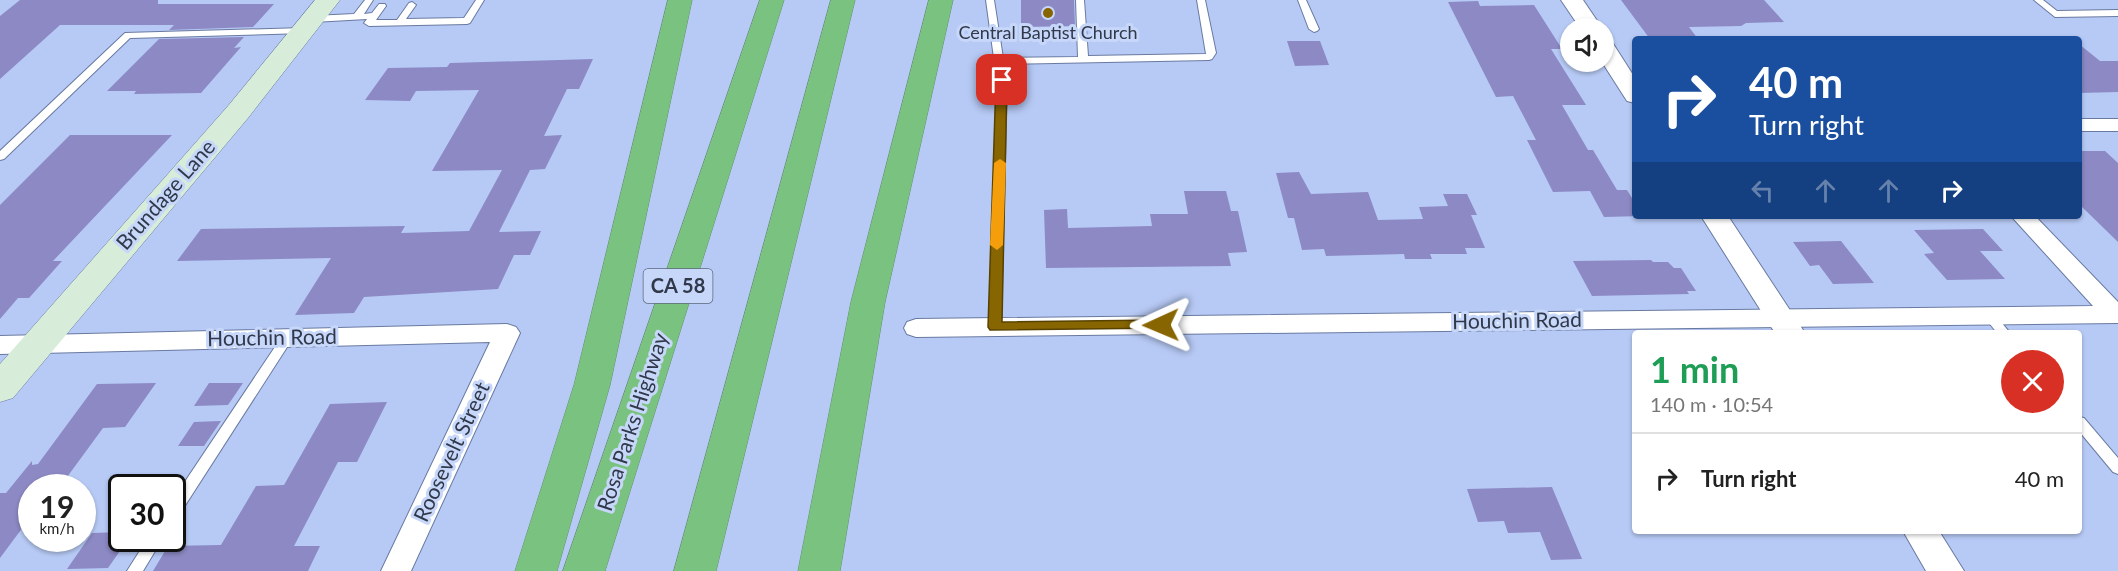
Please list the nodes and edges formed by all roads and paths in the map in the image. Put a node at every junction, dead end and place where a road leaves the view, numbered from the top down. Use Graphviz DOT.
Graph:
graph roads {
  1 [pos="369,0"];
  2 [pos="480,0"];
  3 [pos="680,0"];
  4 [pos="772,0"];
  5 [pos="843,0"];
  6 [pos="941,0"];
  7 [pos="990,0"];
  8 [pos="1080,0"];
  9 [pos="1201,0"];
  10 [pos="1302,0"];
  11 [pos="1572,0"];
  12 [pos="2038,0"];
  13 [pos="412,5"];
  14 [pos="382,6"];
  15 [pos="2118,13"];
  16 [pos="375,16"];
  17 [pos="315,17"];
  18 [pos="357,17"];
  19 [pos="1584,18"];
  20 [pos="400,22"];
  21 [pos="1314,29"];
  22 [pos="1083,60"];
  23 [pos="998,61"];
  24 [pos="1614,63"];
  25 [pos="1632,91"];
  26 [pos="2082,125"];
  27 [pos="2118,125"];
  28 [pos="0,157"];
  29 [pos="1716,219"];
  30 [pos="2025,219"];
  31 [pos="2116,314"];
  32 [pos="1997,324"];
  33 [pos="1785,325"];
  34 [pos="995,327"];
  35 [pos="916,328"];
  36 [pos="507,333"];
  37 [pos="287,338"];
  38 [pos="38,344"];
  39 [pos="0,345"];
  40 [pos="0,388"];
  41 [pos="2082,426"];
  42 [pos="2118,468"];
  43 [pos="186,493"];
  44 [pos="1922,534"];
  45 [pos="147,552"];
  46 [pos="135,571"];
  47 [pos="396,571"];
  48 [pos="536,571"];
  49 [pos="584,571"];
  50 [pos="695,571"];
  51 [pos="819,571"];
  52 [pos="1946,571"];
  1 -- 18 [label="lane"];
  2 -- 20 [label="lane"];
  3 -- 48 [label="highway"];
  4 -- 49 [label="highway, Rosa Parks Highway / CA 58"];
  5 -- 50 [label="highway"];
  6 -- 51 [label="highway"];
  7 -- 23 [label="lane"];
  8 -- 22 [label="lane"];
  9 -- 22 [label="lane"];
  10 -- 21 [label="lane"];
  11 -- 19 [label="street"];
  12 -- 15 [label="lane"];
  13 -- 20 [label="lane"];
  14 -- 16 [label="lane"];
  16 -- 18 [label="lane"];
  16 -- 20 [label="lane"];
  17 -- 18 [label="lane"];
  17 -- 28 [label="lane"];
  17 -- 38 [label="main road, Brundage Lane"];
  22 -- 23 [label="lane"];
  23 -- 34 [label="lane"];
  24 -- 25 [label="street"];
  26 -- 27 [label="street"];
  29 -- 33 [label="street"];
  30 -- 31 [label="street"];
  31 -- 32 [label="street, Houchin Road"];
  32 -- 33 [label="street, Houchin Road"];
  33 -- 34 [label="street, Houchin Road"];
  34 -- 35 [label="street, Houchin Road"];
  36 -- 37 [label="street, Houchin Road"];
  36 -- 47 [label="street, Roosevelt Street"];
  37 -- 38 [label="street, Houchin Road"];
  37 -- 43 [label="lane"];
  38 -- 39 [label="street, Houchin Road"];
  38 -- 40 [label="main road, Brundage Lane"];
  41 -- 42 [label="lane"];
  44 -- 52 [label="street"];
  45 -- 46 [label="lane"];
}
